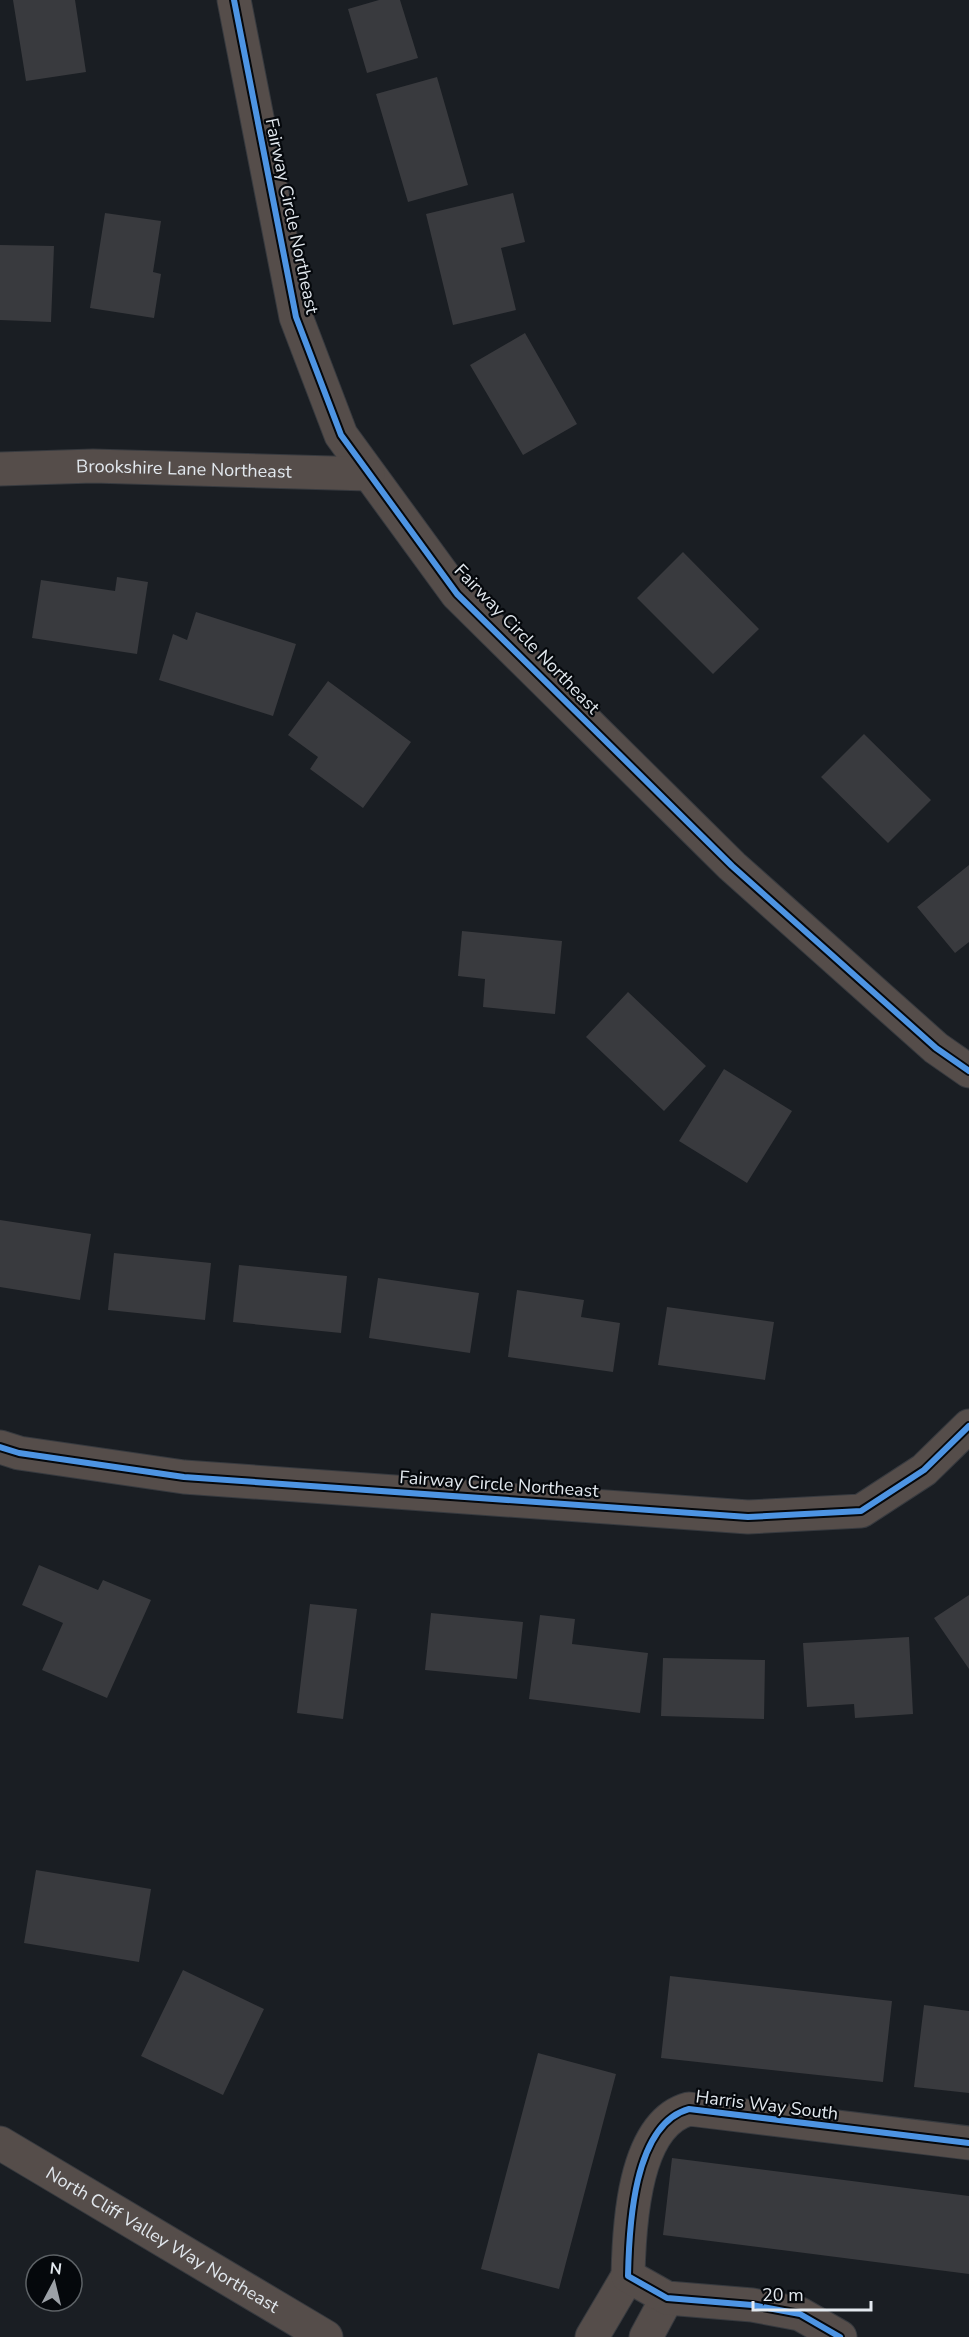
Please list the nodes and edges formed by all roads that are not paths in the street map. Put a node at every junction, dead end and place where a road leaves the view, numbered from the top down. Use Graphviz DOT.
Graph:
graph roads {
  1 [pos="234,0"];
  2 [pos="0,469"];
  3 [pos="368,474"];
  4 [pos="969,1071"];
  5 [pos="969,1426"];
  6 [pos="0,1447"];
  7 [pos="0,2143"];
  8 [pos="969,2143"];
  9 [pos="628,2276"];
  10 [pos="667,2298"];
  11 [pos="326,2337"];
  12 [pos="592,2337"];
  13 [pos="646,2337"];
  14 [pos="840,2337"];
  1 -- 3 [label="street, Fairway Circle Northeast"];
  2 -- 3 [label="street, Brookshire Lane Northeast"];
  3 -- 4 [label="street, Fairway Circle Northeast"];
  5 -- 6 [label="street, Fairway Circle Northeast"];
  7 -- 11 [label="street, North Cliff Valley Way Northeast"];
  8 -- 9 [label="street, Harris Way South"];
  9 -- 10 [label="street"];
  9 -- 12 [label="street, Harris Way South"];
  10 -- 13 [label="street"];
  10 -- 14 [label="street"];
}
